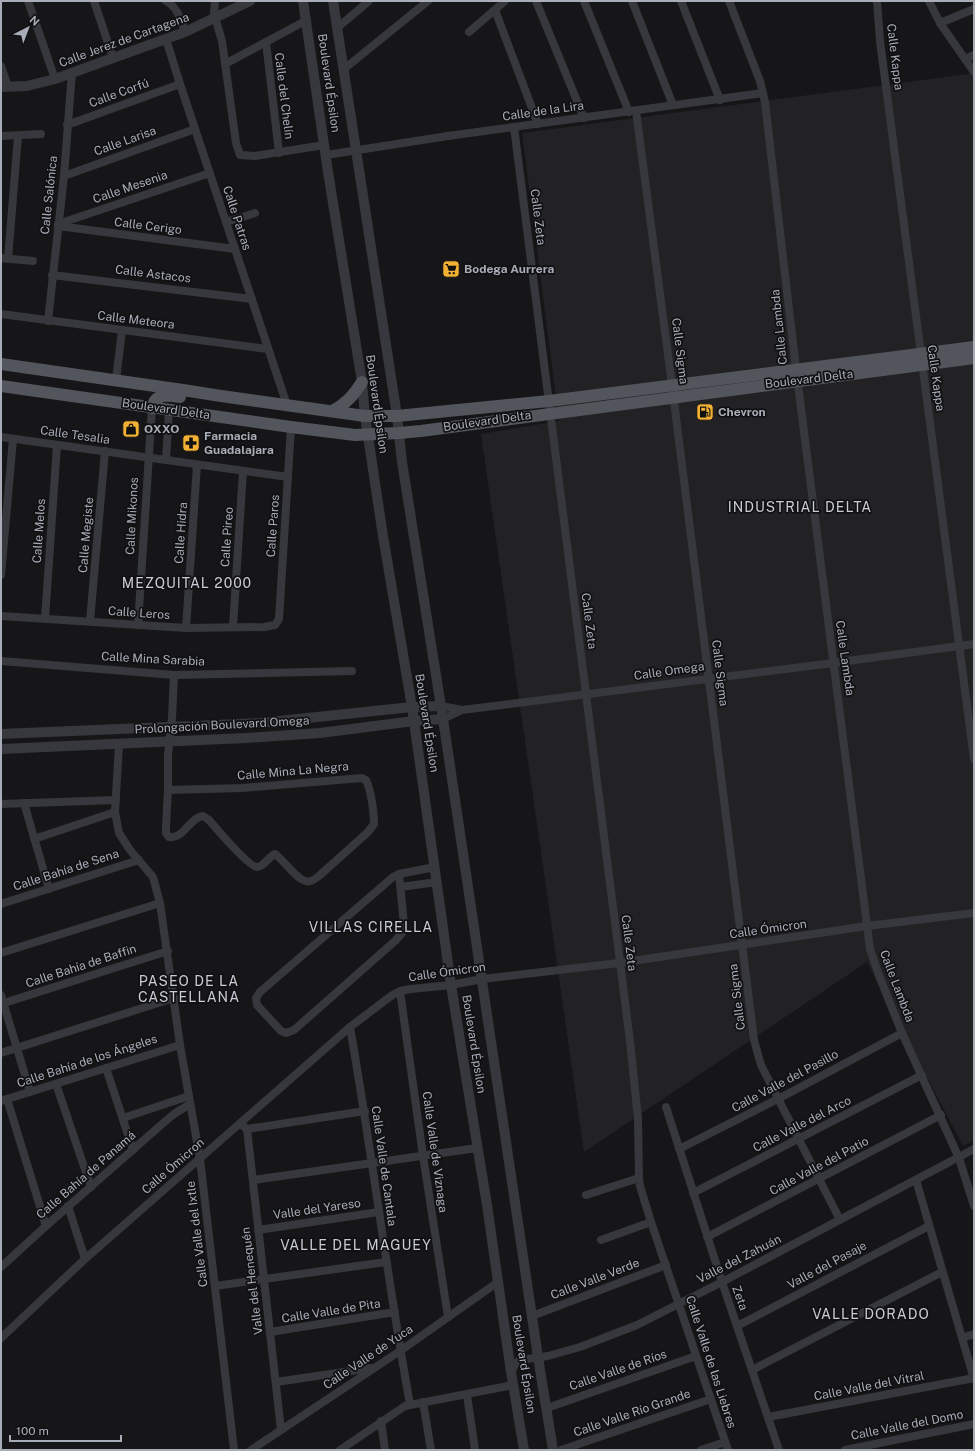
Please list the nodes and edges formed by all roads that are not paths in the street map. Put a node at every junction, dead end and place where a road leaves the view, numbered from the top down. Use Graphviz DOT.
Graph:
graph roads {
  1 [pos="28,1"];
  2 [pos="94,1"];
  3 [pos="166,1"];
  4 [pos="214,1"];
  5 [pos="250,1"];
  6 [pos="303,1"];
  7 [pos="333,1"];
  8 [pos="370,1"];
  9 [pos="428,1"];
  10 [pos="505,1"];
  11 [pos="536,1"];
  12 [pos="584,1"];
  13 [pos="632,1"];
  14 [pos="681,1"];
  15 [pos="729,1"];
  16 [pos="877,1"];
  17 [pos="929,1"];
  18 [pos="974,9"];
  19 [pos="495,10"];
  20 [pos="215,18"];
  21 [pos="307,20"];
  22 [pos="940,23"];
  23 [pos="338,28"];
  24 [pos="185,32"];
  25 [pos="469,32"];
  26 [pos="166,39"];
  27 [pos="266,42"];
  28 [pos="974,55"];
  29 [pos="113,58"];
  30 [pos="965,59"];
  31 [pos="225,64"];
  32 [pos="1,66"];
  33 [pos="344,69"];
  34 [pos="72,72"];
  35 [pos="974,72"];
  36 [pos="55,79"];
  37 [pos="180,84"];
  38 [pos="4,87"];
  39 [pos="763,93"];
  40 [pos="720,100"];
  41 [pos="673,105"];
  42 [pos="632,111"];
  43 [pos="584,118"];
  44 [pos="538,124"];
  45 [pos="67,125"];
  46 [pos="514,127"];
  47 [pos="195,129"];
  48 [pos="41,134"];
  49 [pos="1,136"];
  50 [pos="18,136"];
  51 [pos="325,150"];
  52 [pos="355,150"];
  53 [pos="279,153"];
  54 [pos="210,173"];
  55 [pos="64,176"];
  56 [pos="255,213"];
  57 [pos="226,222"];
  58 [pos="58,225"];
  59 [pos="235,249"];
  60 [pos="5,258"];
  61 [pos="33,261"];
  62 [pos="52,274"];
  63 [pos="252,299"];
  64 [pos="1,314"];
  65 [pos="48,321"];
  66 [pos="122,330"];
  67 [pos="974,347"];
  68 [pos="268,349"];
  69 [pos="974,358"];
  70 [pos="921,360"];
  71 [pos="1,364"];
  72 [pos="797,375"];
  73 [pos="116,380"];
  74 [pos="362,382"];
  75 [pos="1,386"];
  76 [pos="673,391"];
  77 [pos="221,396"];
  78 [pos="549,400"];
  79 [pos="287,405"];
  80 [pos="152,408"];
  81 [pos="169,410"];
  82 [pos="332,411"];
  83 [pos="550,413"];
  84 [pos="365,416"];
  85 [pos="397,416"];
  86 [pos="291,427"];
  87 [pos="399,433"];
  88 [pos="368,435"];
  89 [pos="1,437"];
  90 [pos="13,439"];
  91 [pos="57,445"];
  92 [pos="105,451"];
  93 [pos="148,457"];
  94 [pos="166,460"];
  95 [pos="197,465"];
  96 [pos="243,471"];
  97 [pos="288,477"];
  98 [pos="1,575"];
  99 [pos="1,616"];
  100 [pos="45,619"];
  101 [pos="90,621"];
  102 [pos="138,625"];
  103 [pos="275,625"];
  104 [pos="233,627"];
  105 [pos="186,628"];
  106 [pos="974,644"];
  107 [pos="960,645"];
  108 [pos="1,662"];
  109 [pos="833,663"];
  110 [pos="352,671"];
  111 [pos="174,675"];
  112 [pos="709,678"];
  113 [pos="586,694"];
  114 [pos="441,706"];
  115 [pos="412,707"];
  116 [pos="462,710"];
  117 [pos="443,719"];
  118 [pos="414,721"];
  119 [pos="170,727"];
  120 [pos="1,734"];
  121 [pos="170,741"];
  122 [pos="119,744"];
  123 [pos="1,749"];
  124 [pos="974,759"];
  125 [pos="168,790"];
  126 [pos="116,800"];
  127 [pos="24,803"];
  128 [pos="1,804"];
  129 [pos="115,812"];
  130 [pos="34,839"];
  131 [pos="139,860"];
  132 [pos="435,867"];
  133 [pos="399,874"];
  134 [pos="437,882"];
  135 [pos="401,887"];
  136 [pos="49,889"];
  137 [pos="160,903"];
  138 [pos="1,904"];
  139 [pos="974,914"];
  140 [pos="867,926"];
  141 [pos="742,944"];
  142 [pos="168,951"];
  143 [pos="1,953"];
  144 [pos="620,963"];
  145 [pos="482,979"];
  146 [pos="452,985"];
  147 [pos="400,991"];
  148 [pos="174,998"];
  149 [pos="2,1001"];
  150 [pos="350,1027"];
  151 [pos="902,1033"];
  152 [pos="180,1045"];
  153 [pos="18,1047"];
  154 [pos="1,1053"];
  155 [pos="106,1068"];
  156 [pos="922,1075"];
  157 [pos="56,1084"];
  158 [pos="30,1092"];
  159 [pos="778,1099"];
  160 [pos="4,1100"];
  161 [pos="190,1100"];
  162 [pos="666,1107"];
  163 [pos="365,1111"];
  164 [pos="941,1115"];
  165 [pos="123,1118"];
  166 [pos="638,1119"];
  167 [pos="240,1123"];
  168 [pos="247,1129"];
  169 [pos="798,1140"];
  170 [pos="478,1148"];
  171 [pos="679,1149"];
  172 [pos="974,1149"];
  173 [pos="133,1150"];
  174 [pos="423,1156"];
  175 [pos="959,1158"];
  176 [pos="200,1159"];
  177 [pos="372,1162"];
  178 [pos="639,1178"];
  179 [pos="253,1180"];
  180 [pos="819,1180"];
  181 [pos="916,1180"];
  182 [pos="91,1187"];
  183 [pos="693,1193"];
  184 [pos="586,1195"];
  185 [pos="68,1206"];
  186 [pos="974,1206"];
  187 [pos="379,1212"];
  188 [pos="840,1220"];
  189 [pos="651,1222"];
  190 [pos="46,1226"];
  191 [pos="929,1226"];
  192 [pos="258,1230"];
  193 [pos="708,1237"];
  194 [pos="601,1240"];
  195 [pos="85,1259"];
  196 [pos="386,1262"];
  197 [pos="2,1264"];
  198 [pos="666,1265"];
  199 [pos="942,1272"];
  200 [pos="264,1280"];
  201 [pos="498,1282"];
  202 [pos="722,1282"];
  203 [pos="215,1286"];
  204 [pos="679,1303"];
  205 [pos="395,1312"];
  206 [pos="532,1316"];
  207 [pos="448,1317"];
  208 [pos="737,1326"];
  209 [pos="270,1332"];
  210 [pos="974,1334"];
  211 [pos="1,1338"];
  212 [pos="962,1338"];
  213 [pos="400,1351"];
  214 [pos="696,1356"];
  215 [pos="538,1357"];
  216 [pos="374,1367"];
  217 [pos="752,1370"];
  218 [pos="511,1372"];
  219 [pos="974,1379"];
  220 [pos="276,1382"];
  221 [pos="513,1385"];
  222 [pos="467,1394"];
  223 [pos="711,1399"];
  224 [pos="424,1402"];
  225 [pos="410,1404"];
  226 [pos="547,1408"];
  227 [pos="768,1417"];
  228 [pos="381,1421"];
  229 [pos="974,1424"];
  230 [pos="282,1430"];
  231 [pos="726,1446"];
  232 [pos="234,1450"];
  233 [pos="251,1450"];
  234 [pos="340,1450"];
  235 [pos="385,1450"];
  236 [pos="431,1450"];
  237 [pos="475,1450"];
  238 [pos="524,1450"];
  239 [pos="554,1450"];
  240 [pos="561,1450"];
  241 [pos="701,1450"];
  242 [pos="779,1450"];
  243 [pos="845,1450"];
  1 -- 36 [label="street"];
  2 -- 29 [label="street"];
  3 -- 24 [label="street"];
  4 -- 20 [label="street"];
  5 -- 20 [label="street, Calle Jerez de Cartagena"];
  6 -- 21 [label="street, Boulevard Épsilon"];
  7 -- 23 [label="street, Boulevard Épsilon"];
  8 -- 23 [label="street"];
  9 -- 33 [label="street"];
  10 -- 19 [label="street"];
  11 -- 43 [label="street"];
  12 -- 42 [label="street, Calle Sigma"];
  13 -- 41 [label="street"];
  14 -- 40 [label="street"];
  15 -- 39 [label="street, Calle Lambda"];
  16 -- 70 [label="street, Calle Kappa"];
  17 -- 22 [label="street"];
  18 -- 22 [label="street"];
  19 -- 25 [label="street"];
  19 -- 44 [label="street"];
  20 -- 24 [label="street, Calle Jerez de Cartagena"];
  20 -- 31 [label="street"];
  21 -- 27 [label="street"];
  21 -- 51 [label="street, Boulevard Épsilon"];
  22 -- 30 [label="street"];
  23 -- 33 [label="street, Boulevard Épsilon"];
  24 -- 26 [label="street, Calle Jerez de Cartagena"];
  26 -- 29 [label="street, Calle Jerez de Cartagena"];
  26 -- 37 [label="street, Calle Patras"];
  27 -- 31 [label="street"];
  27 -- 53 [label="street, Calle del Chelín"];
  28 -- 30 [label="street"];
  29 -- 34 [label="street, Calle Jerez de Cartagena"];
  30 -- 35 [label="street"];
  31 -- 53 [label="street, Calle de la Lira"];
  32 -- 38 [label="street"];
  33 -- 52 [label="street, Boulevard Épsilon"];
  34 -- 36 [label="street, Calle Jerez de Cartagena"];
  34 -- 45 [label="street, Calle Salónica"];
  36 -- 38 [label="street, Calle Jerez de Cartagena"];
  37 -- 45 [label="street, Calle Corfú"];
  37 -- 47 [label="street, Calle Patras"];
  39 -- 40 [label="street, Calle de la Lira"];
  39 -- 72 [label="street, Calle Lambda"];
  40 -- 41 [label="street, Calle de la Lira"];
  41 -- 42 [label="street, Calle de la Lira"];
  42 -- 43 [label="street, Calle de la Lira"];
  42 -- 76 [label="street, Calle Sigma"];
  43 -- 44 [label="street, Calle de la Lira"];
  44 -- 46 [label="street, Calle de la Lira"];
  45 -- 55 [label="street, Calle Salónica"];
  46 -- 52 [label="street, Calle de la Lira"];
  46 -- 78 [label="street, Calle Zeta"];
  47 -- 54 [label="street, Calle Patras"];
  47 -- 55 [label="street, Calle Larisa"];
  48 -- 50 [label="street"];
  49 -- 50 [label="street"];
  50 -- 60 [label="street"];
  51 -- 52 [label="street, Calle de la Lira"];
  51 -- 53 [label="street, Calle de la Lira"];
  51 -- 74 [label="street, Boulevard Épsilon"];
  52 -- 85 [label="street, Boulevard Épsilon"];
  54 -- 57 [label="street, Calle Patras"];
  54 -- 58 [label="street, Calle Mesenia"];
  55 -- 58 [label="street, Calle Salónica"];
  56 -- 57 [label="street"];
  57 -- 59 [label="street, Calle Patras"];
  58 -- 59 [label="street, Calle Cerigo"];
  58 -- 62 [label="street, Calle Salónica"];
  59 -- 63 [label="street, Calle Patras"];
  60 -- 61 [label="street"];
  62 -- 63 [label="street, Calle Astacos"];
  62 -- 65 [label="street, Calle Salónica"];
  63 -- 68 [label="street, Calle Patras"];
  64 -- 65 [label="street, Calle Meteora"];
  65 -- 66 [label="street, Calle Meteora"];
  66 -- 68 [label="street, Calle Meteora"];
  66 -- 73 [label="street"];
  67 -- 70 [label="main road, Boulevard Delta"];
  68 -- 79 [label="street, Calle Patras"];
  69 -- 70 [label="main road, Boulevard Delta"];
  70 -- 72 [label="main road, Boulevard Delta"];
  70 -- 107 [label="street, Calle Kappa"];
  71 -- 73 [label="main road, Boulevard Delta"];
  72 -- 76 [label="main road, Boulevard Delta"];
  72 -- 109 [label="street, Calle Lambda"];
  73 -- 77 [label="main road, Boulevard Delta"];
  74 -- 82 [label="main road"];
  74 -- 84 [label="street, Boulevard Épsilon"];
  75 -- 80 [label="main road, Boulevard Delta"];
  76 -- 78 [label="main road, Boulevard Delta"];
  76 -- 83 [label="main road, Boulevard Delta"];
  76 -- 112 [label="street, Calle Sigma"];
  77 -- 79 [label="main road, Boulevard Delta"];
  77 -- 80 [label="main road"];
  78 -- 83 [label="street, Calle Zeta"];
  78 -- 85 [label="main road, Boulevard Delta"];
  79 -- 82 [label="main road, Boulevard Delta"];
  80 -- 81 [label="main road, Boulevard Delta"];
  80 -- 93 [label="street, Calle Mikonos"];
  81 -- 86 [label="main road, Boulevard Delta"];
  81 -- 94 [label="street"];
  82 -- 84 [label="main road, Boulevard Delta"];
  83 -- 87 [label="main road, Boulevard Delta"];
  83 -- 113 [label="street, Calle Zeta"];
  84 -- 85 [label="main road, Boulevard Delta"];
  84 -- 88 [label="street, Boulevard Épsilon"];
  85 -- 87 [label="street, Boulevard Épsilon"];
  86 -- 88 [label="main road, Boulevard Delta"];
  86 -- 97 [label="street, Calle Paros"];
  87 -- 88 [label="main road, Boulevard Delta"];
  87 -- 114 [label="street, Boulevard Épsilon"];
  88 -- 115 [label="street, Boulevard Épsilon"];
  89 -- 90 [label="street, Calle Tesalia"];
  90 -- 91 [label="street, Calle Tesalia"];
  90 -- 98 [label="street"];
  91 -- 92 [label="street, Calle Tesalia"];
  91 -- 100 [label="street, Calle Melos"];
  92 -- 93 [label="street, Calle Tesalia"];
  92 -- 101 [label="street, Calle Megiste"];
  93 -- 94 [label="street, Calle Tesalia"];
  93 -- 102 [label="street, Calle Mikonos"];
  94 -- 95 [label="street, Calle Tesalia"];
  95 -- 96 [label="street, Calle Tesalia"];
  95 -- 105 [label="street, Calle Hidra"];
  96 -- 97 [label="street, Calle Tesalia"];
  96 -- 104 [label="street, Calle Pireo"];
  97 -- 103 [label="street, Calle Paros"];
  99 -- 100 [label="street, Calle Leros"];
  100 -- 101 [label="street, Calle Leros"];
  101 -- 102 [label="street, Calle Leros"];
  102 -- 105 [label="street, Calle Leros"];
  103 -- 104 [label="street, Calle Leros"];
  104 -- 105 [label="street, Calle Leros"];
  106 -- 107 [label="street, Calle Omega"];
  107 -- 109 [label="street, Calle Omega"];
  107 -- 124 [label="street, Calle Kappa"];
  108 -- 111 [label="street, Calle Mina Sarabia"];
  109 -- 112 [label="street, Calle Omega"];
  109 -- 140 [label="street, Calle Lambda"];
  110 -- 111 [label="street, Calle Mina Sarabia"];
  111 -- 119 [label="street, Calle Mina La Negra"];
  112 -- 113 [label="street, Calle Omega"];
  112 -- 141 [label="street, Calle Sigma"];
  113 -- 116 [label="street, Calle Omega"];
  113 -- 144 [label="street, Calle Zeta"];
  114 -- 115 [label="street, Prolongación Boulevard Omega"];
  114 -- 116 [label="street, Calle Omega"];
  114 -- 117 [label="street, Boulevard Épsilon"];
  115 -- 118 [label="street, Boulevard Épsilon"];
  115 -- 119 [label="street, Prolongación Boulevard Omega"];
  116 -- 117 [label="street, Calle Omega"];
  117 -- 118 [label="street, Prolongación Boulevard Omega"];
  117 -- 145 [label="street, Boulevard Épsilon"];
  118 -- 121 [label="street, Prolongación Boulevard Omega"];
  118 -- 132 [label="street, Boulevard Épsilon"];
  119 -- 120 [label="street, Prolongación Boulevard Omega"];
  119 -- 121 [label="street, Calle Mina La Negra"];
  121 -- 122 [label="street, Prolongación Boulevard Omega"];
  121 -- 125 [label="street, Calle Mina La Negra"];
  122 -- 123 [label="street, Prolongación Boulevard Omega"];
  122 -- 126 [label="street, Calle Valle del Ixtle"];
  125 -- 125 [label="street, Calle Mina La Negra"];
  126 -- 127 [label="street"];
  126 -- 129 [label="street, Calle Valle del Ixtle"];
  127 -- 128 [label="street"];
  127 -- 130 [label="street"];
  129 -- 130 [label="street"];
  129 -- 131 [label="street, Calle Valle del Ixtle"];
  130 -- 136 [label="street"];
  131 -- 136 [label="street, Calle Bahía de Sena"];
  131 -- 137 [label="street, Calle Valle del Ixtle"];
  132 -- 133 [label="street"];
  132 -- 134 [label="street, Boulevard Épsilon"];
  133 -- 135 [label="street"];
  133 -- 135 [label="street"];
  134 -- 135 [label="street"];
  134 -- 146 [label="street, Boulevard Épsilon"];
  136 -- 138 [label="street, Calle Bahía de Sena"];
  137 -- 142 [label="street, Calle Valle del Ixtle"];
  137 -- 143 [label="street"];
  139 -- 140 [label="street, Calle Ómicron"];
  140 -- 141 [label="street, Calle Ómicron"];
  140 -- 151 [label="street, Calle Lambda"];
  141 -- 144 [label="street, Calle Ómicron"];
  141 -- 159 [label="street, Calle Sigma"];
  142 -- 148 [label="street, Calle Valle del Ixtle"];
  142 -- 149 [label="street, Calle Bahía de Baffin"];
  144 -- 145 [label="street, Calle Ómicron"];
  144 -- 166 [label="street, Calle Zeta"];
  145 -- 146 [label="street, Calle Ómicron"];
  145 -- 206 [label="street, Boulevard Épsilon"];
  146 -- 147 [label="street, Calle Ómicron"];
  146 -- 170 [label="street, Boulevard Épsilon"];
  147 -- 150 [label="street, Calle Ómicron"];
  147 -- 174 [label="street, Calle Valle de Viznaga"];
  148 -- 152 [label="street, Calle Valle del Ixtle"];
  148 -- 153 [label="street"];
  149 -- 153 [label="street"];
  150 -- 163 [label="street, Calle Valle de Cantala"];
  150 -- 167 [label="street, Calle Ómicron"];
  151 -- 156 [label="street, Calle Lambda"];
  151 -- 159 [label="street, Calle Valle del Pasillo"];
  152 -- 155 [label="street, Calle Bahía de los Ángeles"];
  152 -- 161 [label="street, Calle Valle del Ixtle"];
  153 -- 154 [label="street"];
  153 -- 158 [label="street"];
  155 -- 157 [label="street, Calle Bahía de los Ángeles"];
  155 -- 165 [label="street"];
  156 -- 164 [label="street, Calle Lambda"];
  156 -- 169 [label="street, Calle Valle del Arco"];
  157 -- 158 [label="street, Calle Bahía de los Ángeles"];
  157 -- 182 [label="street"];
  158 -- 160 [label="street, Calle Bahía de los Ángeles"];
  159 -- 169 [label="street, Calle Sigma"];
  159 -- 171 [label="street, Calle Valle del Pasillo"];
  160 -- 190 [label="street"];
  161 -- 165 [label="street, Calle Bahía de Panamá"];
  161 -- 173 [label="street, Calle Bahía de Panamá"];
  161 -- 176 [label="street, Calle Valle del Ixtle"];
  162 -- 171 [label="street, Zeta"];
  163 -- 168 [label="street"];
  163 -- 177 [label="street, Calle Valle de Cantala"];
  164 -- 175 [label="street, Calle Lambda"];
  164 -- 180 [label="street, Calle Valle del Patio"];
  165 -- 173 [label="street"];
  166 -- 178 [label="street, Calle Valle de las Liebres"];
  167 -- 168 [label="street"];
  167 -- 176 [label="street, Calle Ómicron"];
  168 -- 179 [label="street, Valle del Henequén"];
  169 -- 180 [label="street, Calle Sigma"];
  169 -- 183 [label="street, Calle Valle del Arco"];
  170 -- 174 [label="street"];
  170 -- 201 [label="street, Boulevard Épsilon"];
  171 -- 183 [label="street, Zeta"];
  172 -- 175 [label="street, Valle del Zahuán"];
  173 -- 182 [label="street, Calle Bahía de Panamá"];
  174 -- 177 [label="street"];
  174 -- 207 [label="street, Calle Valle de Viznaga"];
  175 -- 181 [label="street, Valle del Zahuán"];
  175 -- 186 [label="street, Calle Lambda"];
  176 -- 195 [label="street, Calle Ómicron"];
  176 -- 203 [label="street, Calle Valle del Ixtle"];
  177 -- 179 [label="street"];
  177 -- 187 [label="street, Calle Valle de Cantala"];
  178 -- 184 [label="street"];
  178 -- 189 [label="street, Calle Valle de las Liebres"];
  179 -- 192 [label="street, Valle del Henequén"];
  180 -- 188 [label="street, Calle Sigma"];
  180 -- 193 [label="street, Calle Valle del Patio"];
  181 -- 188 [label="street, Valle del Zahuán"];
  181 -- 191 [label="street"];
  182 -- 185 [label="street, Calle Bahía de Panamá"];
  183 -- 193 [label="street, Zeta"];
  185 -- 190 [label="street, Calle Bahía de Panamá"];
  185 -- 195 [label="street"];
  187 -- 192 [label="street, Valle del Yareso"];
  187 -- 196 [label="street, Calle Valle de Cantala"];
  188 -- 202 [label="street, Valle del Zahuán"];
  189 -- 194 [label="street"];
  189 -- 198 [label="street, Calle Valle de las Liebres"];
  190 -- 197 [label="street, Calle Bahía de Panamá"];
  191 -- 199 [label="street"];
  191 -- 208 [label="street, Valle del Pasaje"];
  192 -- 200 [label="street, Valle del Henequén"];
  193 -- 202 [label="street, Zeta"];
  195 -- 211 [label="street, Calle Ómicron"];
  196 -- 200 [label="street"];
  196 -- 205 [label="street, Calle Valle de Cantala"];
  198 -- 204 [label="street, Calle Valle de las Liebres"];
  198 -- 206 [label="street, Calle Valle Verde"];
  199 -- 212 [label="street"];
  199 -- 217 [label="street"];
  200 -- 203 [label="street"];
  200 -- 209 [label="street, Valle del Henequén"];
  201 -- 207 [label="street, Calle Valle de Yuca"];
  201 -- 218 [label="street, Boulevard Épsilon"];
  202 -- 204 [label="street, Valle del Zahuán"];
  202 -- 208 [label="street, Zeta"];
  203 -- 232 [label="street, Calle Valle del Ixtle"];
  204 -- 214 [label="street, Calle Valle de las Liebres"];
  204 -- 215 [label="street, Valle del Zahuán"];
  205 -- 209 [label="street, Calle Valle de Pita"];
  205 -- 213 [label="street, Calle Valle de Cantala"];
  206 -- 215 [label="street, Boulevard Épsilon"];
  207 -- 213 [label="street, Calle Valle de Yuca"];
  208 -- 217 [label="street, Zeta"];
  209 -- 220 [label="street, Valle del Henequén"];
  210 -- 212 [label="street"];
  212 -- 219 [label="street"];
  213 -- 216 [label="street, Calle Valle de Yuca"];
  213 -- 225 [label="street, Calle Valle de Cantala"];
  214 -- 223 [label="street, Calle Valle de las Liebres"];
  214 -- 226 [label="street, Calle Valle de Ríos"];
  215 -- 218 [label="street, Valle del Zahuán"];
  215 -- 226 [label="street, Boulevard Épsilon"];
  216 -- 220 [label="street"];
  216 -- 230 [label="street, Calle Valle de Yuca"];
  217 -- 227 [label="street, Zeta"];
  218 -- 221 [label="street, Boulevard Épsilon"];
  219 -- 227 [label="street, Calle Valle del Vitral"];
  220 -- 230 [label="street, Valle del Henequén"];
  221 -- 222 [label="street"];
  221 -- 238 [label="street, Boulevard Épsilon"];
  222 -- 224 [label="street"];
  222 -- 237 [label="street"];
  223 -- 231 [label="street, Calle Valle de las Liebres"];
  223 -- 240 [label="street, Calle Valle Río Grande"];
  224 -- 225 [label="street"];
  224 -- 236 [label="street"];
  225 -- 228 [label="street"];
  226 -- 239 [label="street, Boulevard Épsilon"];
  227 -- 242 [label="street, Zeta"];
  228 -- 234 [label="street"];
  228 -- 235 [label="street"];
  229 -- 243 [label="street, Calle Valle del Domo"];
  230 -- 233 [label="street, Calle Valle de Yuca"];
  231 -- 241 [label="street"];
}
